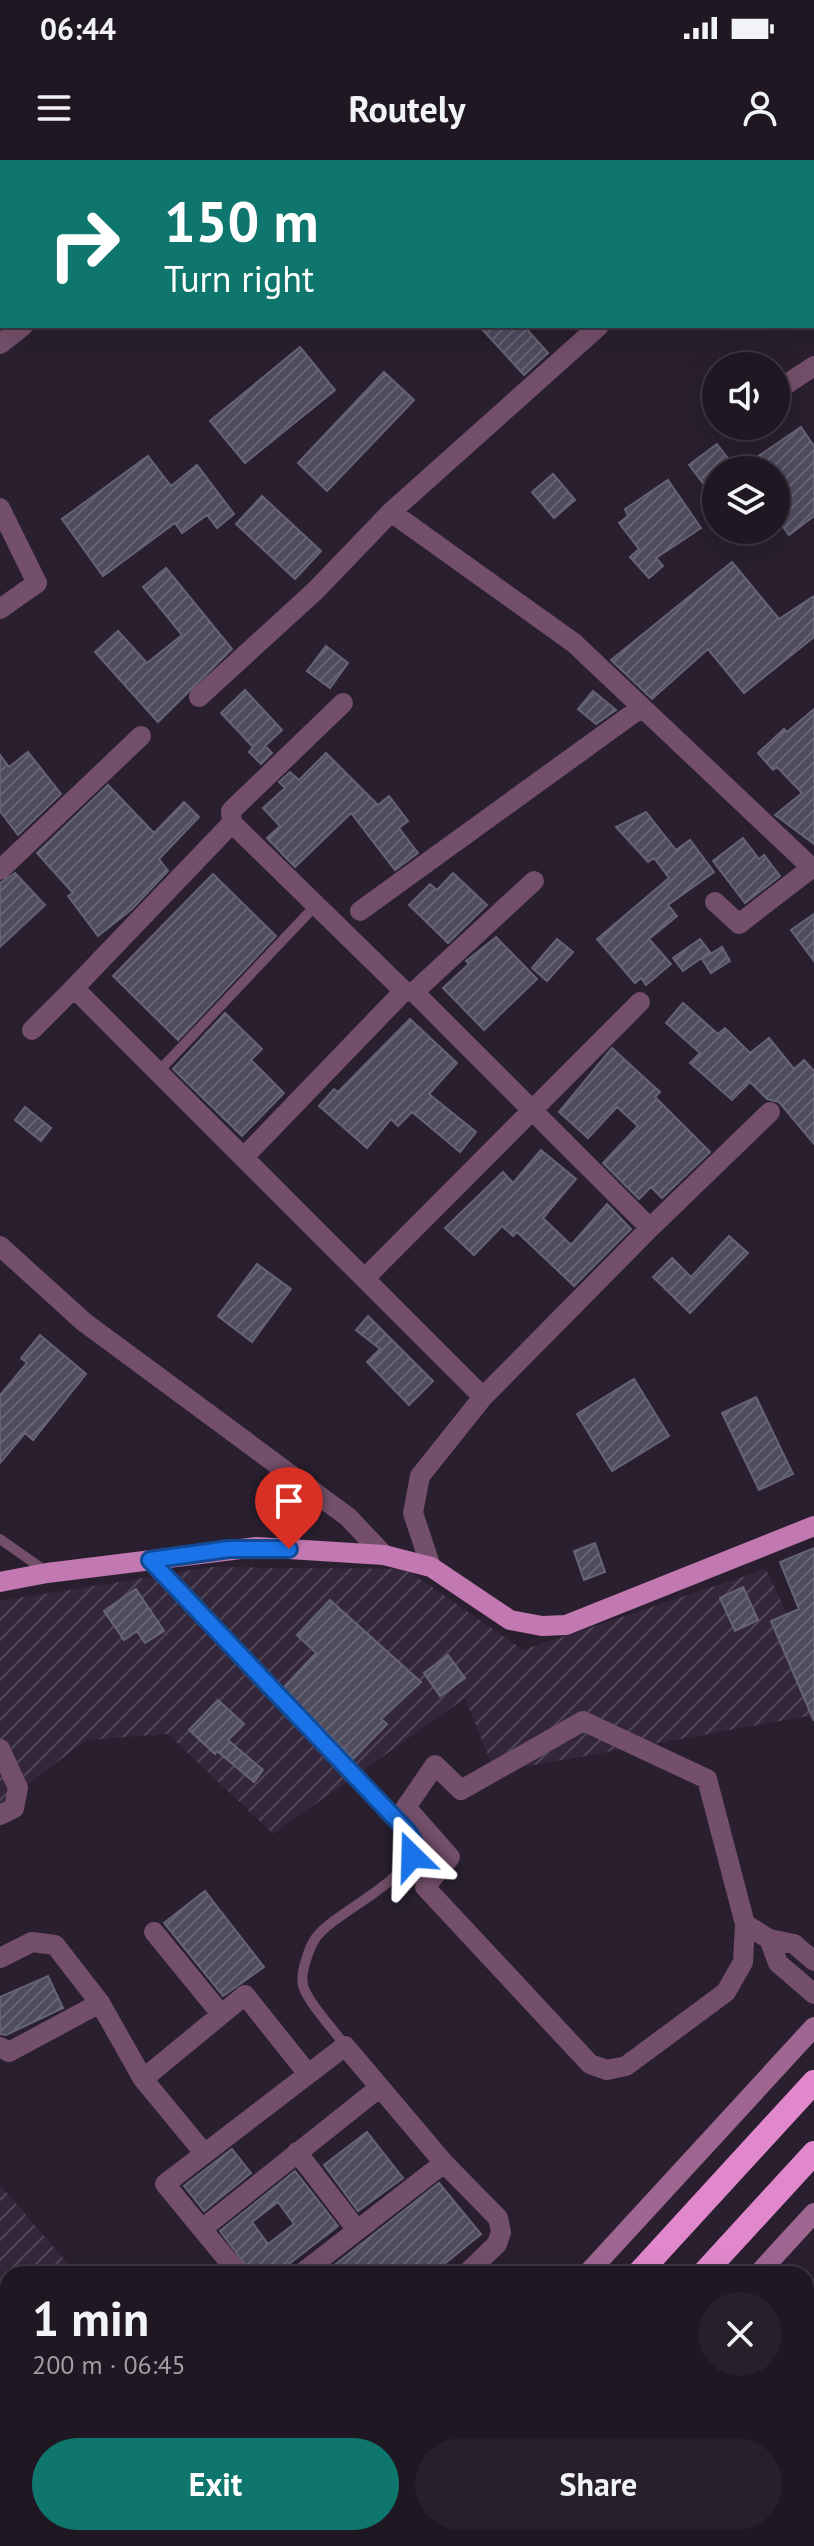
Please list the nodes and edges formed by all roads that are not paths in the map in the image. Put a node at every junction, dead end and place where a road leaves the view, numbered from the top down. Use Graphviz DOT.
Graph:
graph roads {
  1 [pos="20,328"];
  2 [pos="597,328"];
  3 [pos="0,344"];
  4 [pos="814,366"];
  5 [pos="790,382"];
  6 [pos="0,508"];
  7 [pos="391,512"];
  8 [pos="0,609"];
  9 [pos="199,697"];
  10 [pos="343,703"];
  11 [pos="642,707"];
  12 [pos="141,736"];
  13 [pos="232,823"];
  14 [pos="813,867"];
  15 [pos="0,870"];
  16 [pos="534,881"];
  17 [pos="715,902"];
  18 [pos="316,905"];
  19 [pos="360,911"];
  20 [pos="74,988"];
  21 [pos="409,992"];
  22 [pos="640,1002"];
  23 [pos="32,1030"];
  24 [pos="159,1071"];
  25 [pos="530,1112"];
  26 [pos="770,1112"];
  27 [pos="244,1157"];
  28 [pos="650,1228"];
  29 [pos="0,1246"];
  30 [pos="365,1278"];
  31 [pos="483,1397"];
  32 [pos="814,1526"];
  33 [pos="0,1539"];
  34 [pos="384,1555"];
  35 [pos="150,1560"];
  36 [pos="431,1567"];
  37 [pos="47,1573"];
  38 [pos="0,1582"];
  39 [pos="0,1749"];
  40 [pos="0,1815"];
  41 [pos="745,1924"];
  42 [pos="154,1932"];
  43 [pos="769,1939"];
  44 [pos="0,1958"];
  45 [pos="814,1961"];
  46 [pos="814,1994"];
  47 [pos="100,2003"];
  48 [pos="221,2014"];
  49 [pos="814,2027"];
  50 [pos="345,2046"];
  51 [pos="0,2047"];
  52 [pos="308,2074"];
  53 [pos="143,2079"];
  54 [pos="814,2082"];
  55 [pos="379,2088"];
  56 [pos="297,2152"];
  57 [pos="204,2153"];
  58 [pos="814,2153"];
  59 [pos="444,2163"];
  60 [pos="814,2213"];
  61 [pos="202,2229"];
  62 [pos="357,2230"];
  63 [pos="232,2266"];
  64 [pos="311,2266"];
  65 [pos="474,2266"];
  66 [pos="594,2266"];
  67 [pos="645,2266"];
  68 [pos="710,2266"];
  69 [pos="765,2266"];
  1 -- 3 [label="street"];
  2 -- 7 [label="street"];
  4 -- 5 [label="street"];
  6 -- 8 [label="street"];
  7 -- 9 [label="street"];
  7 -- 11 [label="street"];
  10 -- 13 [label="street"];
  11 -- 14 [label="street"];
  11 -- 19 [label="street"];
  12 -- 15 [label="street"];
  13 -- 18 [label="street"];
  13 -- 20 [label="street"];
  14 -- 17 [label="street"];
  16 -- 21 [label="street"];
  18 -- 21 [label="street"];
  18 -- 24 [label="lane"];
  20 -- 23 [label="street"];
  20 -- 24 [label="street"];
  21 -- 25 [label="street"];
  21 -- 27 [label="street"];
  22 -- 25 [label="street"];
  24 -- 27 [label="street"];
  25 -- 28 [label="street"];
  25 -- 30 [label="street"];
  26 -- 28 [label="street"];
  27 -- 30 [label="street"];
  28 -- 31 [label="street"];
  29 -- 34 [label="street"];
  30 -- 31 [label="street"];
  31 -- 36 [label="street"];
  32 -- 36 [label="main road"];
  33 -- 37 [label="lane"];
  34 -- 35 [label="main road"];
  34 -- 36 [label="main road"];
  35 -- 37 [label="main road"];
  35 -- 50 [label="lane"];
  37 -- 38 [label="main road"];
  39 -- 40 [label="street"];
  41 -- 41 [label="street"];
  41 -- 43 [label="street"];
  42 -- 48 [label="street"];
  43 -- 45 [label="street"];
  43 -- 46 [label="street"];
  44 -- 47 [label="street"];
  47 -- 51 [label="street"];
  47 -- 53 [label="street"];
  48 -- 52 [label="street"];
  48 -- 53 [label="street"];
  49 -- 66 [label="street"];
  50 -- 52 [label="street"];
  50 -- 55 [label="street"];
  52 -- 57 [label="street"];
  53 -- 57 [label="street"];
  54 -- 67 [label="highway"];
  55 -- 56 [label="street"];
  55 -- 59 [label="street"];
  56 -- 61 [label="street"];
  56 -- 62 [label="street"];
  57 -- 61 [label="street"];
  58 -- 68 [label="highway"];
  59 -- 62 [label="street"];
  59 -- 65 [label="street"];
  60 -- 69 [label="street"];
  61 -- 63 [label="street"];
  62 -- 64 [label="street"];
}
